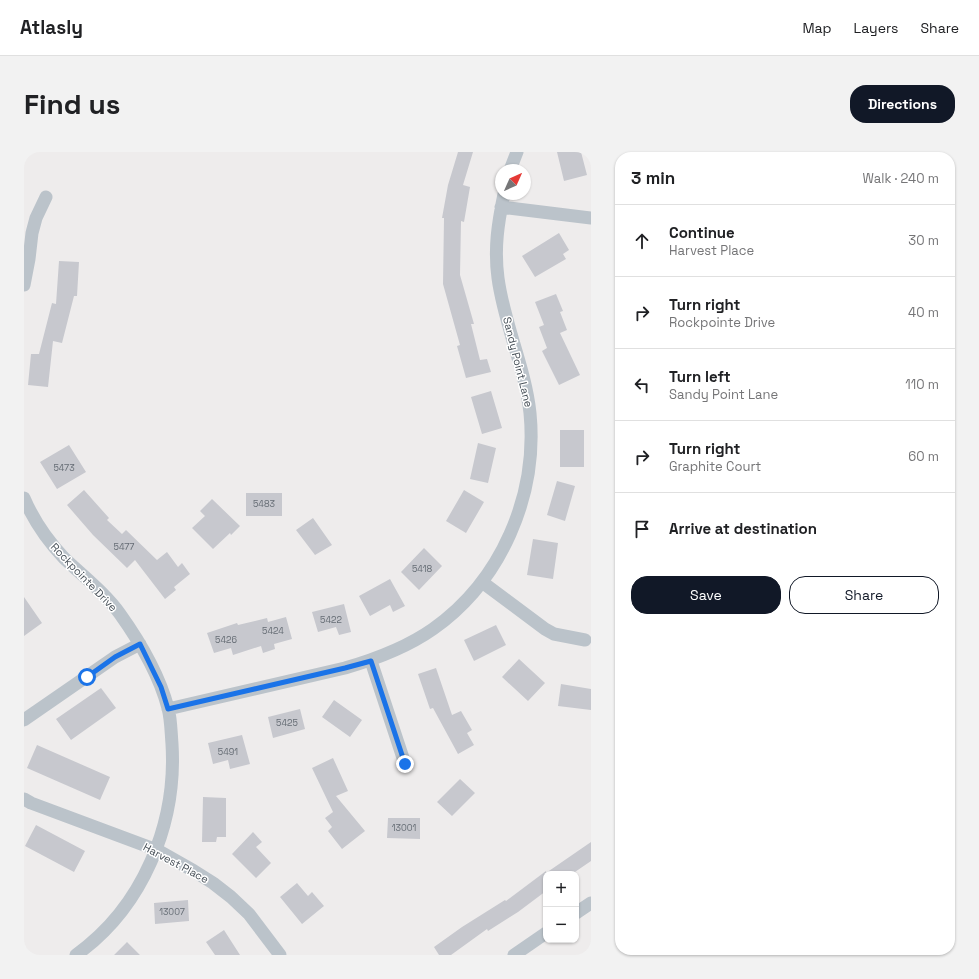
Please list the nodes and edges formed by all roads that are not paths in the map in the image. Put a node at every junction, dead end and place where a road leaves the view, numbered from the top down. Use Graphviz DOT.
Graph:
graph roads {
  1 [pos="517,152"];
  2 [pos="512,164"];
  3 [pos="46,197"];
  4 [pos="502,200"];
  5 [pos="591,218"];
  6 [pos="24,285"];
  7 [pos="24,498"];
  8 [pos="482,582"];
  9 [pos="585,640"];
  10 [pos="140,644"];
  11 [pos="371,661"];
  12 [pos="168,709"];
  13 [pos="24,720"];
  14 [pos="405,764"];
  15 [pos="24,799"];
  16 [pos="157,850"];
  17 [pos="591,903"];
  18 [pos="579,911"];
  19 [pos="543,935"];
  20 [pos="76,955"];
  21 [pos="280,955"];
  22 [pos="514,955"];
  1 -- 2 [label="street"];
  3 -- 6 [label="street"];
  4 -- 5 [label="street"];
  4 -- 8 [label="street, Sandy Point Lane"];
  7 -- 10 [label="street, Rockpointe Drive"];
  8 -- 9 [label="street"];
  8 -- 11 [label="street, Sandy Point Lane"];
  10 -- 12 [label="street, Rockpointe Drive"];
  10 -- 13 [label="street"];
  11 -- 12 [label="street, Sandy Point Lane"];
  11 -- 14 [label="street"];
  12 -- 16 [label="street, Rockpointe Drive"];
  15 -- 16 [label="street, Harvest Place"];
  16 -- 20 [label="street, Rockpointe Drive"];
  16 -- 21 [label="street, Harvest Place"];
  17 -- 18 [label="street"];
  19 -- 22 [label="street"];
}
